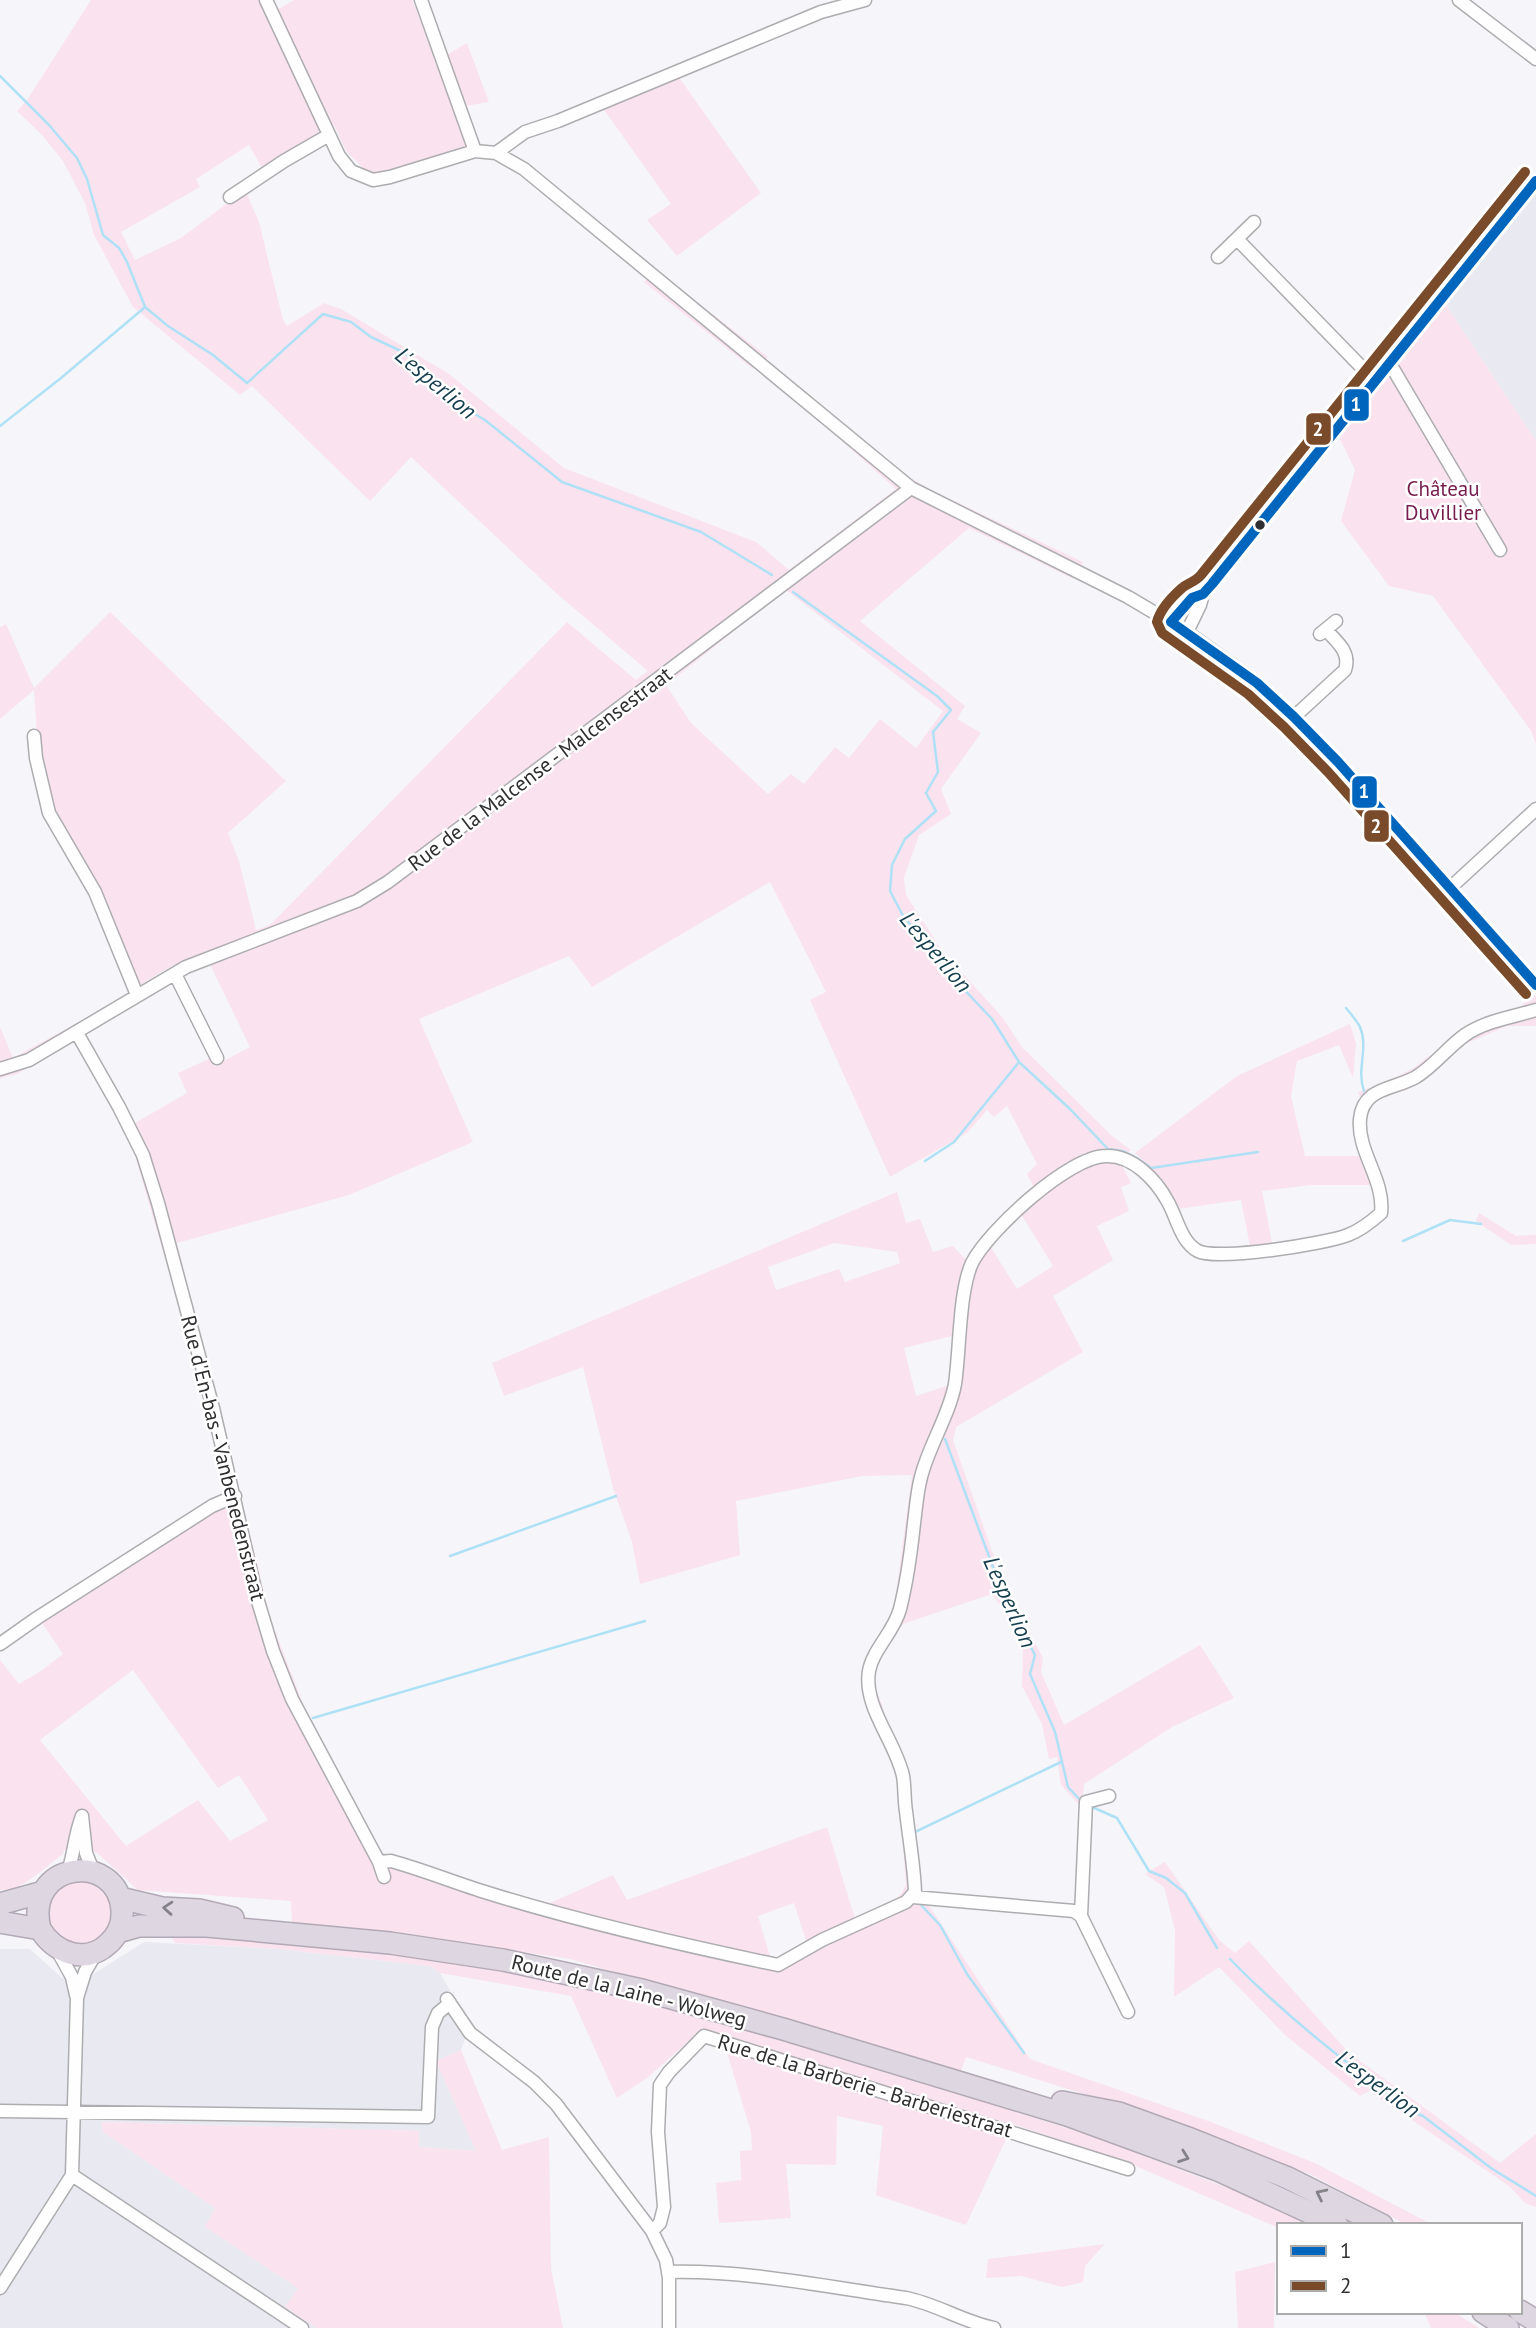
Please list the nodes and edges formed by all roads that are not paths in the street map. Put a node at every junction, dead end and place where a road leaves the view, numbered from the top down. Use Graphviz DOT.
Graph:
graph roads {
  1 [pos="265,0"];
  2 [pos="421,0"];
  3 [pos="864,0"];
  4 [pos="1459,0"];
  5 [pos="1536,59"];
  6 [pos="329,135"];
  7 [pos="475,151"];
  8 [pos="496,153"];
  9 [pos="1536,181"];
  10 [pos="230,197"];
  11 [pos="1254,222"];
  12 [pos="1237,239"];
  13 [pos="1217,257"];
  14 [pos="1389,362"];
  15 [pos="1374,380"];
  16 [pos="911,488"];
  17 [pos="1500,550"];
  18 [pos="1203,593"];
  19 [pos="1171,622"];
  20 [pos="1327,628"];
  21 [pos="1186,632"];
  22 [pos="1294,717"];
  23 [pos="34,736"];
  24 [pos="1536,809"];
  25 [pos="1450,888"];
  26 [pos="175,974"];
  27 [pos="1536,985"];
  28 [pos="137,995"];
  29 [pos="1536,1010"];
  30 [pos="77,1033"];
  31 [pos="217,1058"];
  32 [pos="0,1069"];
  33 [pos="235,1496"];
  34 [pos="0,1644"];
  35 [pos="1109,1796"];
  36 [pos="379,1862"];
  37 [pos="68,1872"];
  38 [pos="94,1873"];
  39 [pos="384,1877"];
  40 [pos="43,1892"];
  41 [pos="913,1897"];
  42 [pos="120,1898"];
  43 [pos="0,1904"];
  44 [pos="1081,1916"];
  45 [pos="0,1922"];
  46 [pos="40,1928"];
  47 [pos="282,1931"];
  48 [pos="118,1932"];
  49 [pos="56,1948"];
  50 [pos="96,1952"];
  51 [pos="77,1998"];
  52 [pos="1128,2012"];
  53 [pos="968,2086"];
  54 [pos="0,2110"];
  55 [pos="74,2110"];
  56 [pos="1128,2169"];
  57 [pos="72,2175"];
  58 [pos="1333,2223"];
  59 [pos="1378,2223"];
  60 [pos="652,2231"];
  61 [pos="668,2272"];
  62 [pos="0,2288"];
  63 [pos="1486,2314"];
  64 [pos="302,2328"];
  65 [pos="669,2328"];
  66 [pos="994,2328"];
  67 [pos="1508,2328"];
  1 -- 6 [label="street"];
  2 -- 7 [label="street"];
  3 -- 8 [label="street"];
  4 -- 5 [label="street"];
  6 -- 7 [label="street"];
  6 -- 10 [label="street"];
  7 -- 8 [label="street"];
  8 -- 16 [label="street"];
  9 -- 14 [label="street"];
  11 -- 12 [label="street"];
  12 -- 13 [label="street"];
  12 -- 15 [label="street"];
  14 -- 15 [label="street"];
  14 -- 17 [label="street"];
  15 -- 18 [label="street"];
  16 -- 19 [label="street"];
  16 -- 26 [label="street, Rue de la Malcense - Malcensestraat"];
  18 -- 19 [label="street"];
  18 -- 21 [label="street"];
  19 -- 21 [label="street"];
  20 -- 22 [label="street"];
  21 -- 22 [label="street"];
  22 -- 25 [label="street"];
  23 -- 28 [label="street"];
  24 -- 25 [label="street"];
  25 -- 27 [label="street"];
  26 -- 28 [label="street, Rue de la Malcense - Malcensestraat"];
  26 -- 31 [label="street"];
  28 -- 30 [label="street, Rue de la Malcense - Malcensestraat"];
  29 -- 41 [label="street"];
  30 -- 32 [label="street, Rue de la Malcense - Malcensestraat"];
  30 -- 33 [label="street, Rue d'En-bas - Vanbenedenstraat"];
  33 -- 34 [label="street"];
  33 -- 36 [label="street, Rue d'En-bas - Vanbenedenstraat"];
  35 -- 44 [label="street"];
  36 -- 39 [label="street, Rue d'En-bas - Vanbenedenstraat"];
  36 -- 41 [label="street"];
  37 -- 38 [label="highway"];
  37 -- 38 [label="street"];
  37 -- 40 [label="highway"];
  38 -- 42 [label="highway"];
  40 -- 43 [label="highway"];
  40 -- 46 [label="highway"];
  41 -- 44 [label="street"];
  47 -- 42 [label="highway, Route de la Laine - Wolweg, one-way"];
  42 -- 48 [label="highway"];
  44 -- 52 [label="street"];
  45 -- 46 [label="highway"];
  46 -- 49 [label="highway"];
  47 -- 48 [label="highway, Route de la Laine - Wolweg"];
  47 -- 53 [label="highway, Route de la Laine - Wolweg"];
  48 -- 50 [label="highway"];
  49 -- 50 [label="highway"];
  49 -- 51 [label="street"];
  50 -- 51 [label="street"];
  51 -- 55 [label="street"];
  53 -- 58 [label="highway, Route de la Laine - Wolweg, one-way"];
  59 -- 53 [label="highway, Route de la Laine - Wolweg, one-way"];
  54 -- 55 [label="street"];
  55 -- 57 [label="street"];
  55 -- 60 [label="street"];
  56 -- 60 [label="street, Rue de la Barberie - Barberiestraat"];
  57 -- 62 [label="street"];
  57 -- 64 [label="street"];
  60 -- 61 [label="street"];
  61 -- 65 [label="street"];
  61 -- 66 [label="street"];
  63 -- 67 [label="highway"];
}
